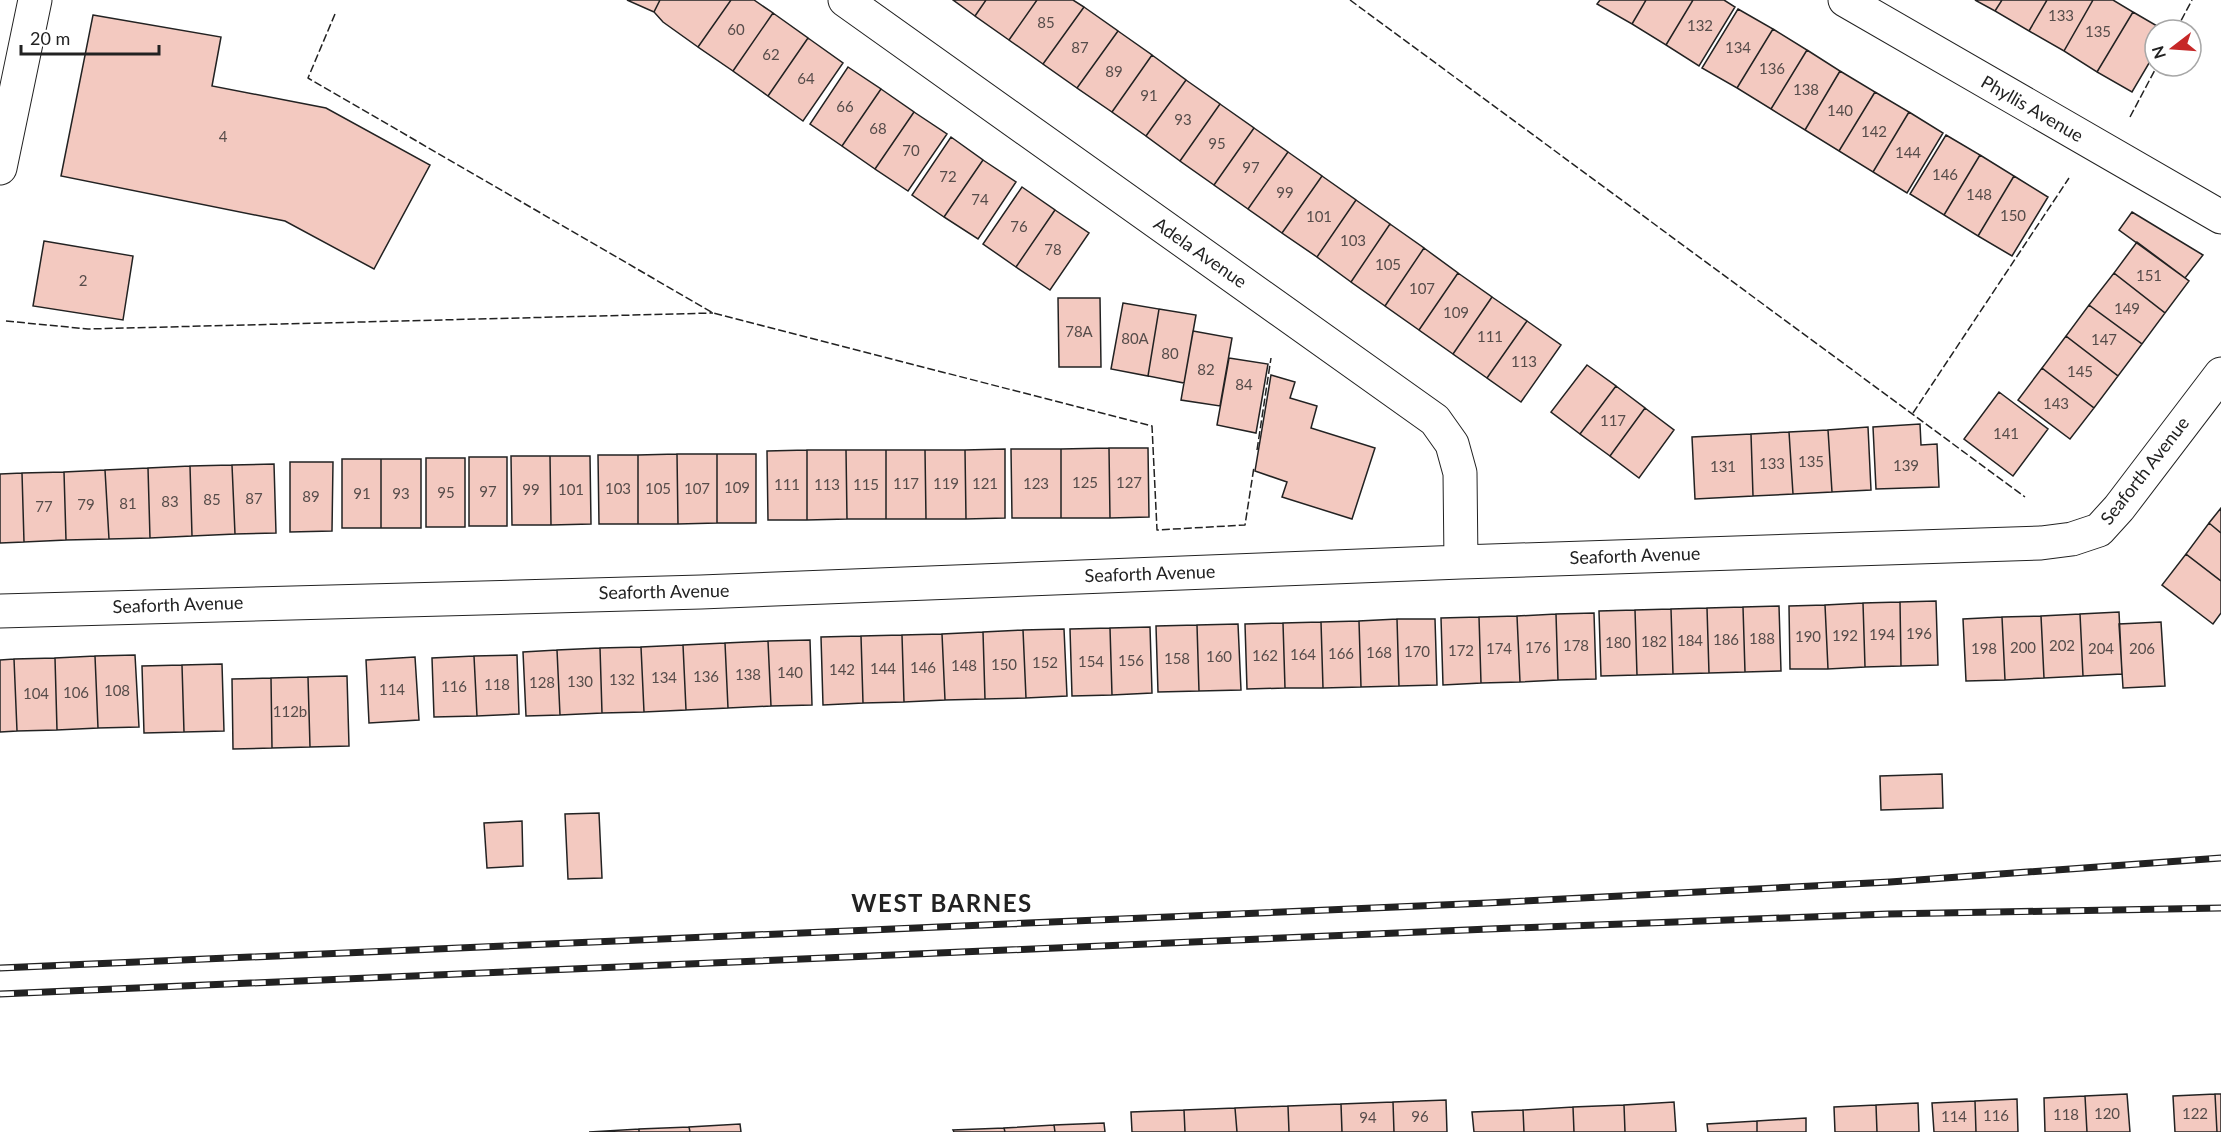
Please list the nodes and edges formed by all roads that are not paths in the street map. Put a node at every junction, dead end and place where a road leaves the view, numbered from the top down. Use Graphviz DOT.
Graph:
graph roads {
  1 [pos="35,0"];
  2 [pos="845,0"];
  3 [pos="1845,0"];
  4 [pos="5,118"];
  5 [pos="0,168"];
  6 [pos="2221,217"];
  7 [pos="2221,374"];
  8 [pos="1461,562"];
  9 [pos="0,611"];
  1 -- 4 [label="street"];
  2 -- 8 [label="street, Adela Avenue"];
  3 -- 6 [label="street, Phyllis Avenue"];
  4 -- 5 [label="street"];
  7 -- 8 [label="street, Seaforth Avenue"];
  8 -- 9 [label="street, Seaforth Avenue"];
}
